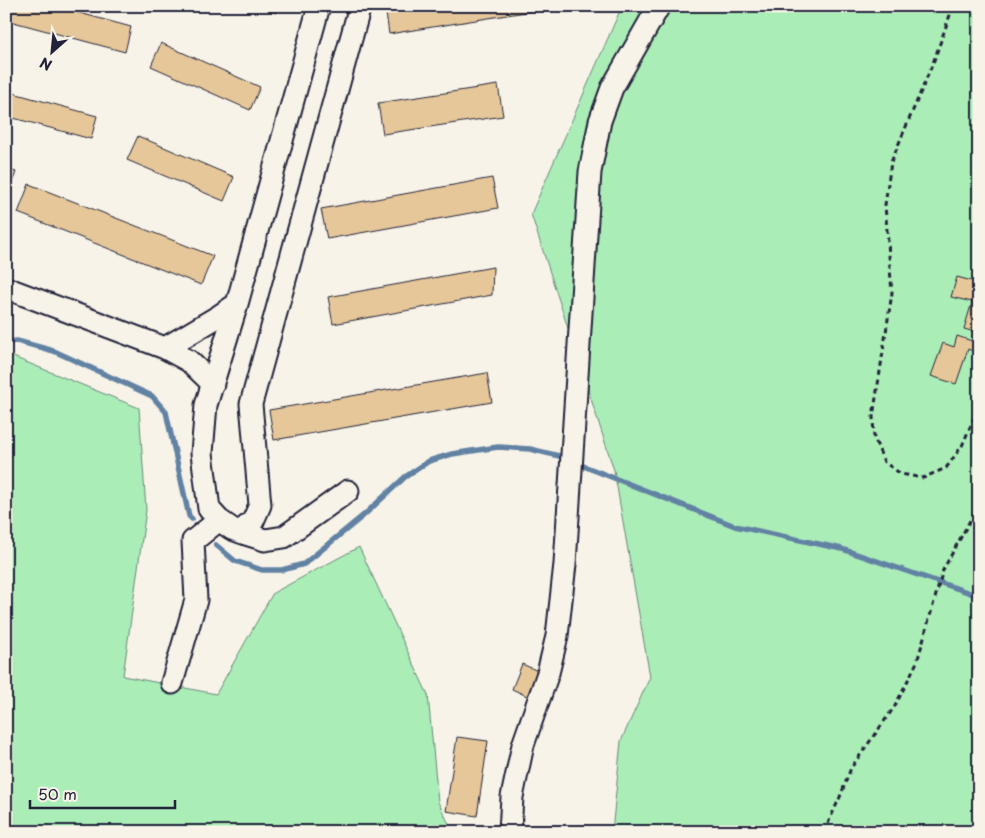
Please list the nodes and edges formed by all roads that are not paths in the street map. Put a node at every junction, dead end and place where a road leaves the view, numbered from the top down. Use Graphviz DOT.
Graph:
graph roads {
  1 [pos="319,6"];
  2 [pos="360,6"];
  3 [pos="659,6"];
  4 [pos="6,288"];
  5 [pos="237,304"];
  6 [pos="165,348"];
  7 [pos="213,384"];
  8 [pos="348,491"];
  9 [pos="219,520"];
  10 [pos="240,532"];
  11 [pos="172,683"];
  12 [pos="510,832"];
  1 -- 5 [label="street"];
  2 -- 10 [label="street"];
  3 -- 12 [label="street"];
  4 -- 6 [label="street"];
  5 -- 6 [label="street"];
  5 -- 7 [label="street"];
  6 -- 7 [label="street"];
  7 -- 9 [label="street"];
  8 -- 10 [label="street"];
  9 -- 10 [label="street"];
  9 -- 11 [label="street"];
}
